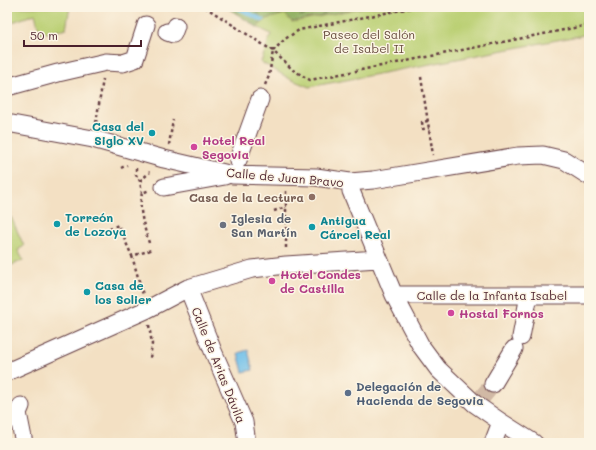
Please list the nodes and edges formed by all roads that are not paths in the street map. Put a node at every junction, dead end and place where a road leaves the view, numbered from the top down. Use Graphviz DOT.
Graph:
graph roads {
  1 [pos="146,25"];
  2 [pos="7,87"];
  3 [pos="260,99"];
  4 [pos="7,123"];
  5 [pos="564,160"];
  6 [pos="589,160"];
  7 [pos="235,168"];
  8 [pos="589,176"];
  9 [pos="350,182"];
  10 [pos="160,188"];
  11 [pos="378,259"];
  12 [pos="188,288"];
  13 [pos="394,295"];
  14 [pos="529,295"];
  15 [pos="589,295"];
  16 [pos="7,372"];
  17 [pos="493,384"];
  18 [pos="21,406"];
  19 [pos="501,422"];
  20 [pos="23,437"];
  21 [pos="247,443"];
  22 [pos="493,443"];
  23 [pos="534,443"];
  1 -- 2 [label="street"];
  3 -- 7 [label="street"];
  4 -- 7 [label="street, Calle de Juan Bravo"];
  5 -- 6 [label="street"];
  5 -- 8 [label="street"];
  5 -- 9 [label="street, Calle de Juan Bravo"];
  7 -- 9 [label="street, Calle de Juan Bravo"];
  7 -- 10 [label="street"];
  9 -- 11 [label="street"];
  11 -- 12 [label="street"];
  11 -- 13 [label="street"];
  12 -- 16 [label="street"];
  12 -- 21 [label="street, Calle de Arias Dávila"];
  13 -- 14 [label="street, Calle de la Infanta Isabel"];
  13 -- 19 [label="street"];
  14 -- 15 [label="street, Calle de la Infanta Isabel"];
  14 -- 17 [label="street"];
  18 -- 20 [label="street"];
  19 -- 22 [label="street"];
  19 -- 23 [label="street"];
}
